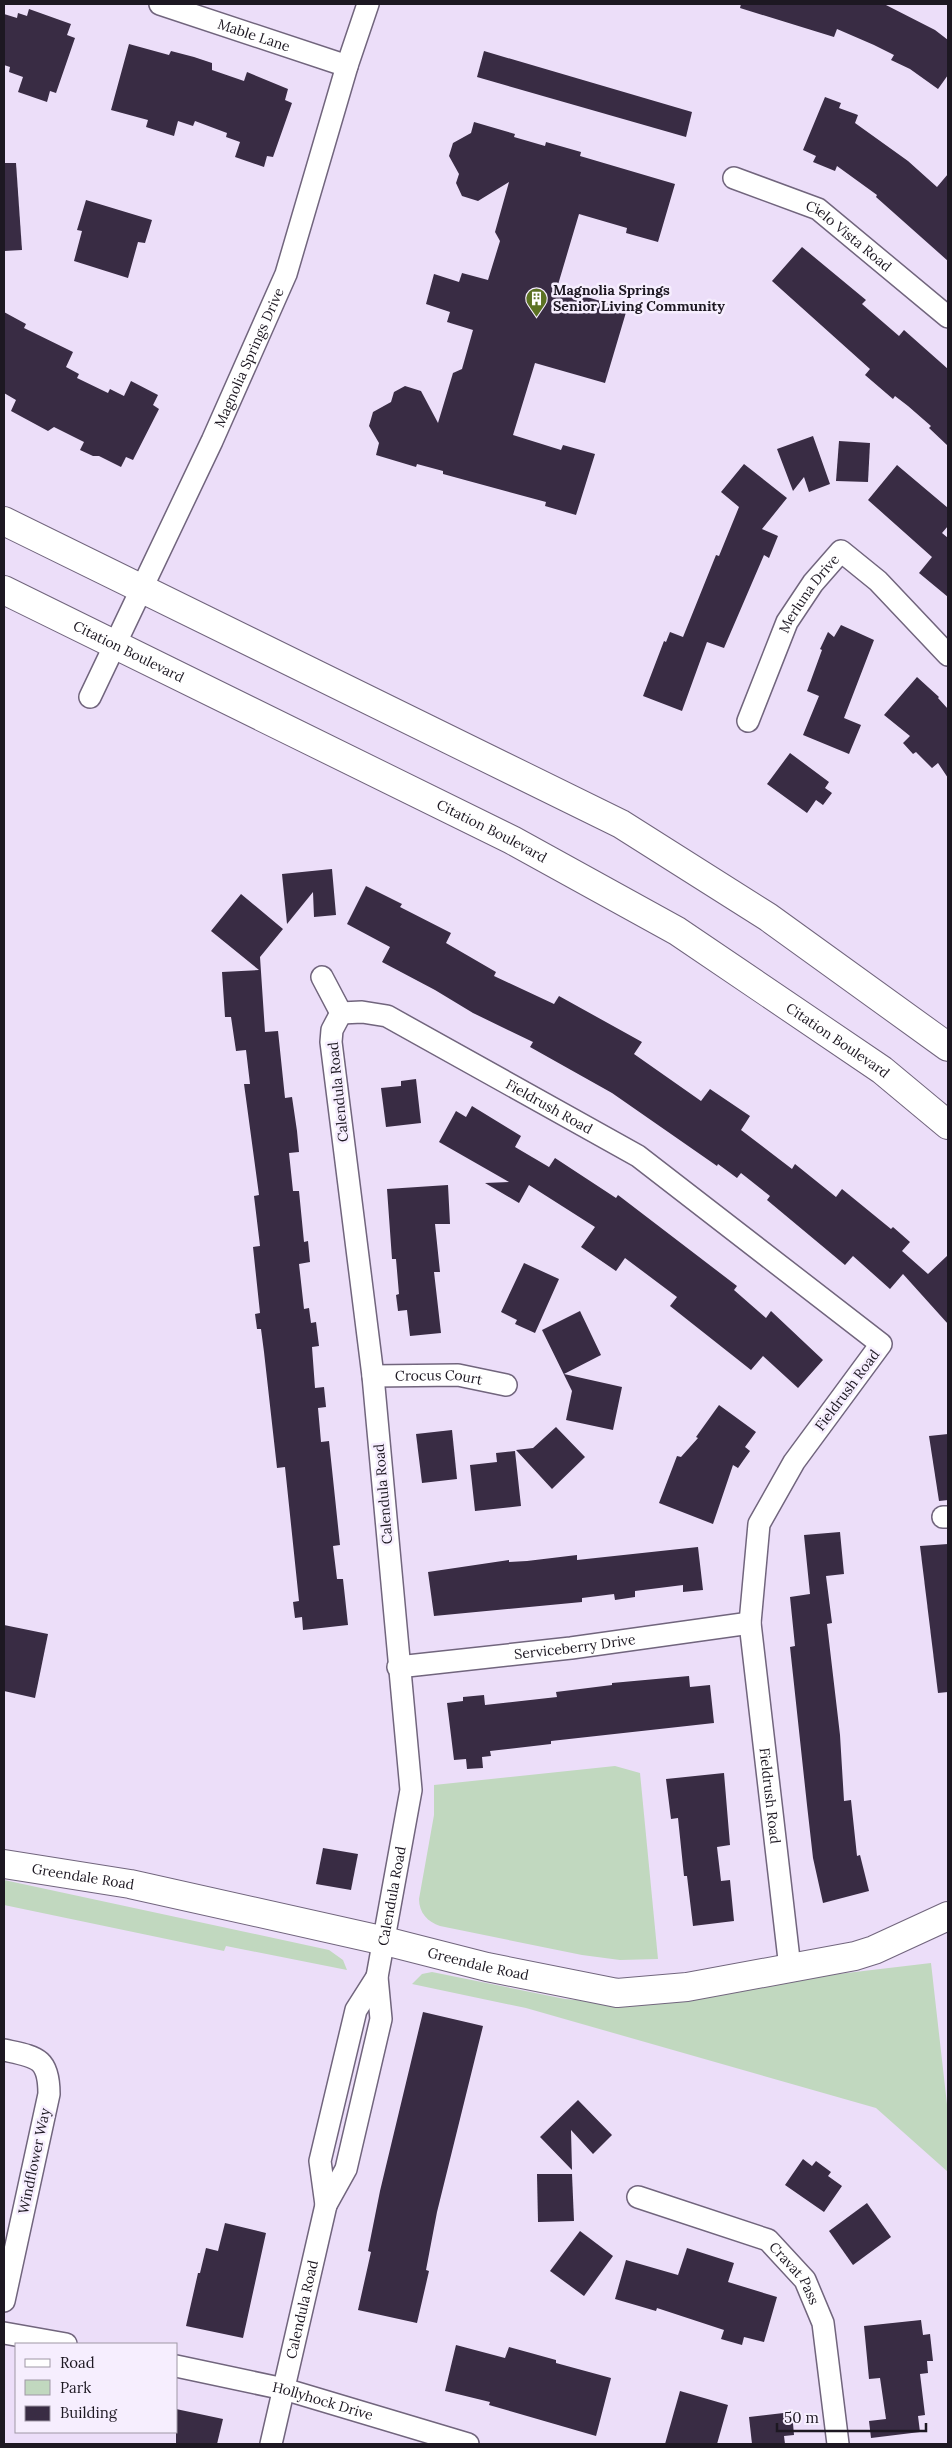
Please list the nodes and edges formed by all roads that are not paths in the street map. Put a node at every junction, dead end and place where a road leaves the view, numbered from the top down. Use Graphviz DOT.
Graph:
graph roads {
  1 [pos="160,4"];
  2 [pos="368,4"];
  3 [pos="347,66"];
  4 [pos="734,178"];
  5 [pos="948,317"];
  6 [pos="4,521"];
  7 [pos="140,588"];
  8 [pos="4,590"];
  9 [pos="115,644"];
  10 [pos="948,655"];
  11 [pos="90,697"];
  12 [pos="748,721"];
  13 [pos="322,977"];
  14 [pos="341,1014"];
  15 [pos="948,1047"];
  16 [pos="948,1125"];
  17 [pos="373,1376"];
  18 [pos="506,1385"];
  19 [pos="750,1623"];
  20 [pos="398,1667"];
  21 [pos="4,1864"];
  22 [pos="948,1916"];
  23 [pos="385,1940"];
  24 [pos="790,1968"];
  25 [pos="4,2050"];
  26 [pos="638,2197"];
  27 [pos="4,2300"];
  28 [pos="4,2333"];
  29 [pos="60,2343"];
  30 [pos="178,2366"];
  31 [pos="284,2389"];
  32 [pos="271,2444"];
  33 [pos="468,2444"];
  34 [pos="838,2444"];
  1 -- 3 [label="street, Mable Lane"];
  2 -- 3 [label="street, Magnolia Springs Drive"];
  3 -- 7 [label="street, Magnolia Springs Drive"];
  4 -- 5 [label="street, Cielo Vista Road"];
  6 -- 7 [label="main road"];
  7 -- 9 [label="street, Magnolia Springs Drive"];
  7 -- 15 [label="main road"];
  8 -- 9 [label="main road, Citation Boulevard"];
  9 -- 11 [label="street, Magnolia Springs Drive"];
  9 -- 16 [label="main road, Citation Boulevard"];
  10 -- 12 [label="street, Merluna Drive"];
  13 -- 14 [label="street"];
  14 -- 17 [label="street, Calendula Road"];
  14 -- 19 [label="street, Fieldrush Road"];
  17 -- 18 [label="street, Crocus Court"];
  17 -- 20 [label="street, Calendula Road"];
  19 -- 20 [label="street, Serviceberry Drive"];
  19 -- 24 [label="street, Fieldrush Road"];
  20 -- 23 [label="street, Calendula Road"];
  21 -- 23 [label="main road, Greendale Road"];
  22 -- 24 [label="main road, Greendale Road"];
  23 -- 24 [label="main road, Greendale Road"];
  23 -- 31 [label="street, Calendula Road"];
  25 -- 27 [label="street, Windflower Way"];
  26 -- 34 [label="street, Cravat Pass"];
  28 -- 29 [label="street"];
  30 -- 31 [label="street, Hollyhock Drive"];
  31 -- 32 [label="street, Calendula Road"];
  31 -- 33 [label="street, Hollyhock Drive"];
}
